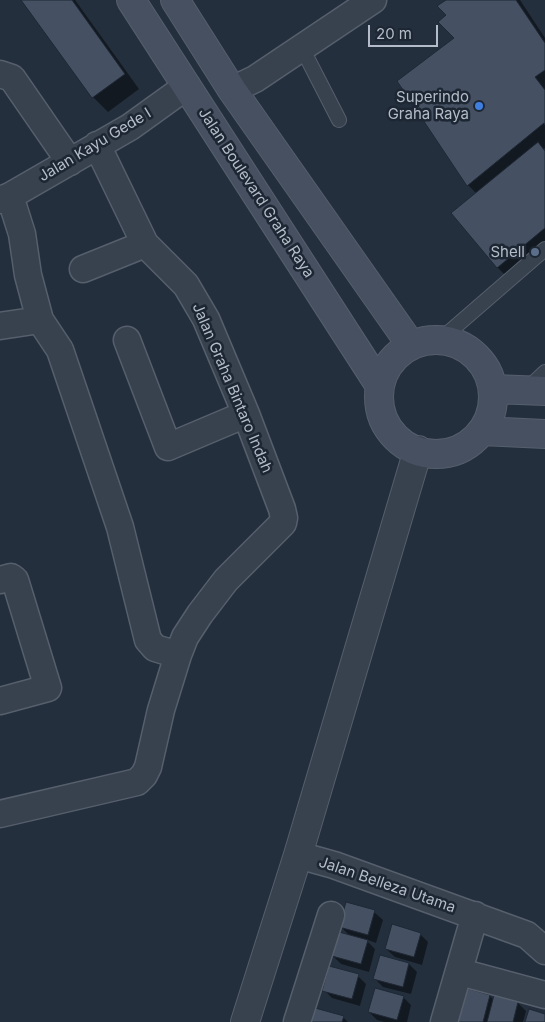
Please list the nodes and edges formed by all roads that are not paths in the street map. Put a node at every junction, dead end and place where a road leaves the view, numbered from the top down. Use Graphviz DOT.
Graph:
graph roads {
  1 [pos="131,0"];
  2 [pos="176,0"];
  3 [pos="373,0"];
  4 [pos="302,48"];
  5 [pos="0,74"];
  6 [pos="187,86"];
  7 [pos="232,90"];
  8 [pos="339,120"];
  9 [pos="97,145"];
  10 [pos="70,162"];
  11 [pos="5,198"];
  12 [pos="145,244"];
  13 [pos="545,249"];
  14 [pos="84,269"];
  15 [pos="40,320"];
  16 [pos="0,326"];
  17 [pos="127,340"];
  18 [pos="440,340"];
  19 [pos="411,345"];
  20 [pos="539,384"];
  21 [pos="380,386"];
  22 [pos="493,388"];
  23 [pos="246,414"];
  24 [pos="482,431"];
  25 [pos="545,434"];
  26 [pos="418,450"];
  27 [pos="0,580"];
  28 [pos="178,655"];
  29 [pos="0,701"];
  30 [pos="0,814"];
  31 [pos="298,855"];
  32 [pos="331,915"];
  33 [pos="475,915"];
  34 [pos="545,951"];
  35 [pos="460,972"];
  36 [pos="545,995"];
  37 [pos="244,1022"];
  38 [pos="297,1022"];
  39 [pos="444,1022"];
  1 -- 6 [label="main road, Jalan Boulevard Graha Raya"];
  2 -- 7 [label="main road"];
  3 -- 4 [label="street"];
  4 -- 7 [label="street"];
  4 -- 8 [label="lane"];
  5 -- 10 [label="street"];
  6 -- 9 [label="street, Jalan Kayu Gede I"];
  6 -- 21 [label="main road, Jalan Boulevard Graha Raya"];
  7 -- 19 [label="main road"];
  9 -- 10 [label="street, Jalan Kayu Gede I"];
  9 -- 12 [label="street, Jalan Graha Bintaro Indah"];
  10 -- 11 [label="street, Jalan Kayu Gede I"];
  11 -- 15 [label="street"];
  12 -- 14 [label="street"];
  12 -- 23 [label="street, Jalan Graha Bintaro Indah"];
  13 -- 18 [label="lane"];
  15 -- 16 [label="street"];
  15 -- 28 [label="street"];
  17 -- 23 [label="street"];
  18 -- 19 [label="main road"];
  18 -- 22 [label="main road"];
  19 -- 21 [label="main road"];
  20 -- 22 [label="main road"];
  21 -- 26 [label="main road"];
  22 -- 24 [label="main road"];
  23 -- 28 [label="street, Jalan Graha Bintaro Indah"];
  24 -- 25 [label="main road"];
  24 -- 26 [label="main road"];
  26 -- 31 [label="street"];
  27 -- 29 [label="street"];
  28 -- 30 [label="street"];
  31 -- 33 [label="street, Jalan Belleza Utama"];
  31 -- 37 [label="street"];
  32 -- 38 [label="street"];
  33 -- 34 [label="street, Jalan Belleza Utama"];
  33 -- 35 [label="street"];
  35 -- 36 [label="street"];
  35 -- 39 [label="street"];
}
